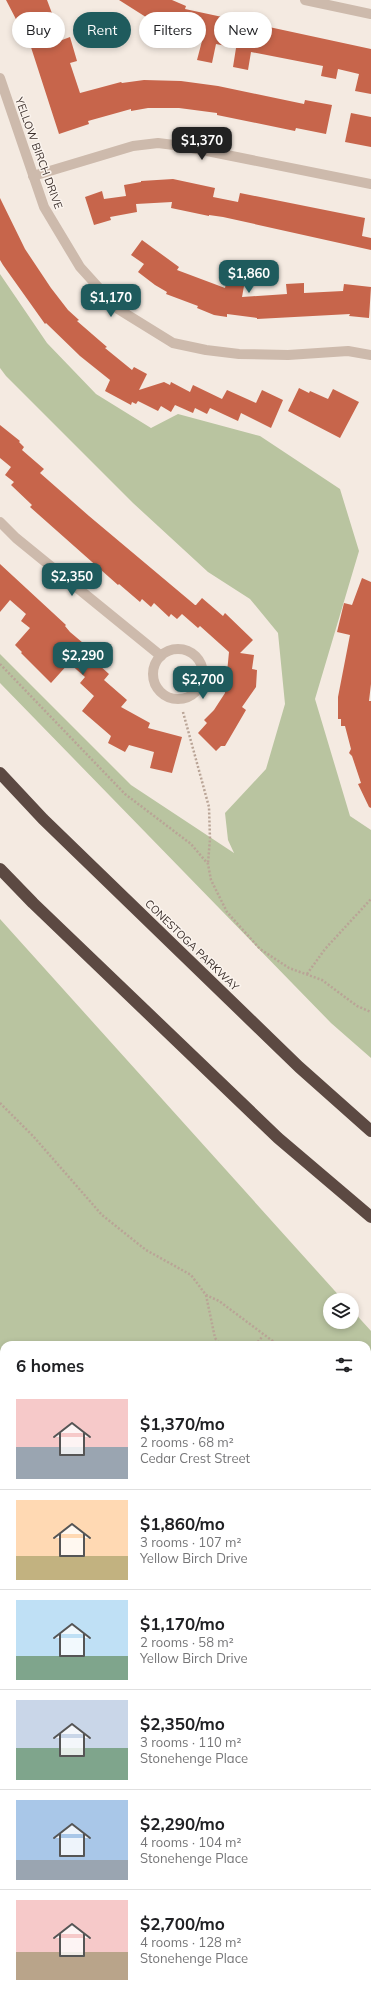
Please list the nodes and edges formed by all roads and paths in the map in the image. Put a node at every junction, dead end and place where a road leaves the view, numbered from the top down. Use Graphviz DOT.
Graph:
graph roads {
  1 [pos="305,0"];
  2 [pos="371,14"];
  3 [pos="0,78"];
  4 [pos="33,176"];
  5 [pos="371,184"];
  6 [pos="371,355"];
  7 [pos="0,522"];
  8 [pos="161,656"];
  9 [pos="0,664"];
  10 [pos="183,712"];
  11 [pos="0,773"];
  12 [pos="208,864"];
  13 [pos="0,869"];
  14 [pos="371,899"];
  15 [pos="308,974"];
  16 [pos="371,1012"];
  17 [pos="0,1103"];
  18 [pos="371,1131"];
  19 [pos="371,1217"];
  20 [pos="206,1295"];
  21 [pos="262,1337"];
  22 [pos="217,1341"];
  23 [pos="258,1341"];
  24 [pos="273,1341"];
  1 -- 2 [label="street"];
  3 -- 4 [label="street, YELLOW BIRCH DRIVE"];
  4 -- 5 [label="street"];
  4 -- 6 [label="street, YELLOW BIRCH DRIVE"];
  7 -- 8 [label="street"];
  8 -- 8 [label="street"];
  9 -- 12 [label="path"];
  10 -- 12 [label="path"];
  11 -- 18 [label="highway, CONESTOGA PARKWAY"];
  12 -- 15 [label="path"];
  13 -- 19 [label="highway"];
  14 -- 15 [label="path"];
  15 -- 16 [label="path"];
  17 -- 20 [label="path"];
  20 -- 22 [label="path"];
  20 -- 24 [label="path"];
  21 -- 23 [label="path"];
}
